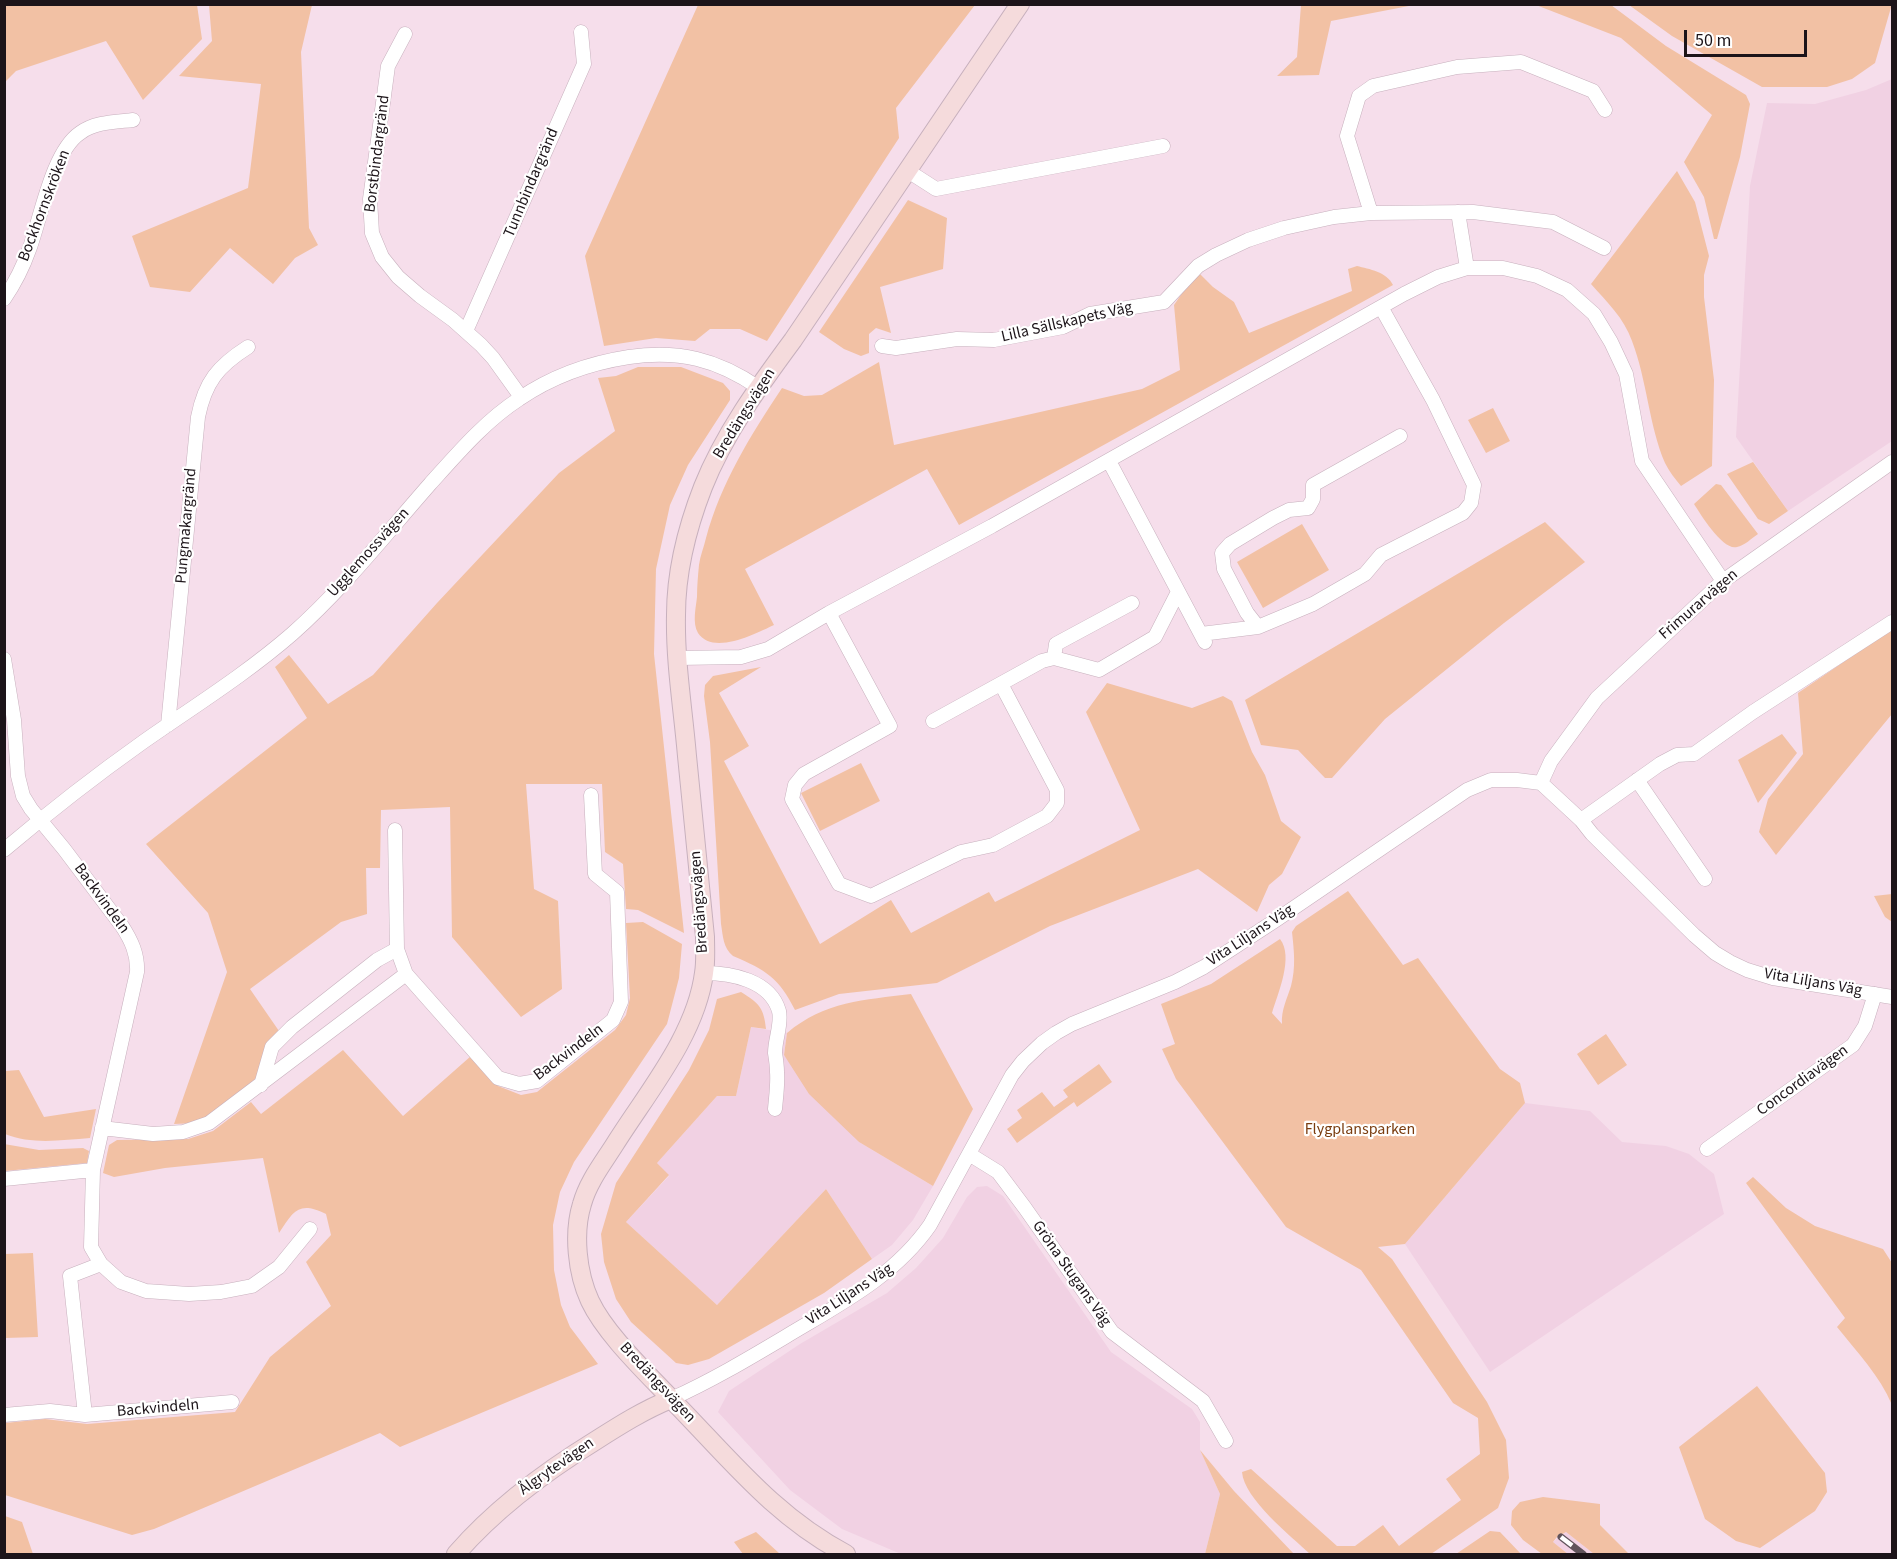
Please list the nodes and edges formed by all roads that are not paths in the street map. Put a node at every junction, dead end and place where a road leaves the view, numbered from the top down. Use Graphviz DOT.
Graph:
graph roads {
  1 [pos="1020,4"];
  2 [pos="581,32"];
  3 [pos="405,34"];
  4 [pos="1605,110"];
  5 [pos="133,120"];
  6 [pos="1163,146"];
  7 [pos="908,171"];
  8 [pos="1458,212"];
  9 [pos="1371,213"];
  10 [pos="1604,248"];
  11 [pos="1467,267"];
  12 [pos="4,299"];
  13 [pos="1381,307"];
  14 [pos="466,331"];
  15 [pos="882,346"];
  16 [pos="248,347"];
  17 [pos="759,388"];
  18 [pos="521,397"];
  19 [pos="1400,436"];
  20 [pos="1109,461"];
  21 [pos="1893,462"];
  22 [pos="1724,581"];
  23 [pos="1178,592"];
  24 [pos="1132,603"];
  25 [pos="829,614"];
  26 [pos="1893,622"];
  27 [pos="1258,627"];
  28 [pos="678,658"];
  29 [pos="1054,658"];
  30 [pos="4,659"];
  31 [pos="1000,684"];
  32 [pos="933,721"];
  33 [pos="168,725"];
  34 [pos="1637,780"];
  35 [pos="1541,783"];
  36 [pos="591,795"];
  37 [pos="40,820"];
  38 [pos="1581,820"];
  39 [pos="394,830"];
  40 [pos="4,850"];
  41 [pos="1705,879"];
  42 [pos="397,949"];
  43 [pos="704,973"];
  44 [pos="406,974"];
  45 [pos="1875,994"];
  46 [pos="1893,997"];
  47 [pos="261,1085"];
  48 [pos="776,1109"];
  49 [pos="102,1128"];
  50 [pos="1707,1149"];
  51 [pos="969,1155"];
  52 [pos="93,1170"];
  53 [pos="4,1179"];
  54 [pos="310,1229"];
  55 [pos="100,1264"];
  56 [pos="671,1399"];
  57 [pos="232,1402"];
  58 [pos="4,1415"];
  59 [pos="85,1415"];
  60 [pos="1226,1441"];
  61 [pos="456,1554"];
  62 [pos="846,1554"];
  1 -- 7 [label="street, Bredängsvägen"];
  2 -- 14 [label="street, Tunnbindargränd"];
  3 -- 14 [label="street, Borstbindargränd"];
  4 -- 9 [label="street"];
  5 -- 12 [label="street, Bockhornskröken"];
  6 -- 7 [label="street"];
  7 -- 17 [label="street, Bredängsvägen"];
  8 -- 9 [label="street, Lilla Sällskapets Väg"];
  8 -- 10 [label="street, Lilla Sällskapets Väg"];
  8 -- 11 [label="street"];
  9 -- 15 [label="street, Lilla Sällskapets Väg"];
  11 -- 13 [label="street"];
  11 -- 22 [label="street"];
  13 -- 20 [label="street"];
  13 -- 27 [label="street"];
  14 -- 18 [label="street, Borstbindargränd"];
  16 -- 33 [label="street, Pungmakargränd"];
  17 -- 18 [label="street, Ugglemossvägen"];
  17 -- 28 [label="street, Bredängsvägen"];
  18 -- 33 [label="street, Ugglemossvägen"];
  19 -- 27 [label="street"];
  20 -- 23 [label="street"];
  20 -- 25 [label="street"];
  21 -- 22 [label="street, Frimurarvägen"];
  22 -- 35 [label="street, Frimurarvägen"];
  23 -- 27 [label="street"];
  23 -- 29 [label="street"];
  24 -- 29 [label="street"];
  25 -- 28 [label="street"];
  25 -- 31 [label="street"];
  26 -- 34 [label="street"];
  28 -- 43 [label="street, Bredängsvägen"];
  29 -- 31 [label="street"];
  30 -- 37 [label="street, Backvindeln"];
  31 -- 32 [label="street"];
  33 -- 37 [label="street, Ugglemossvägen"];
  34 -- 38 [label="street"];
  34 -- 41 [label="street"];
  35 -- 38 [label="street, Vita Liljans Väg"];
  35 -- 51 [label="street, Vita Liljans Väg"];
  36 -- 44 [label="street, Backvindeln"];
  37 -- 40 [label="street, Ugglemossvägen"];
  37 -- 49 [label="street, Backvindeln"];
  38 -- 45 [label="street, Vita Liljans Väg"];
  39 -- 42 [label="street, Backvindeln"];
  42 -- 44 [label="street, Backvindeln"];
  42 -- 47 [label="street"];
  43 -- 48 [label="street"];
  43 -- 56 [label="street, Bredängsvägen"];
  44 -- 47 [label="street"];
  45 -- 46 [label="street, Vita Liljans Väg"];
  45 -- 50 [label="street, Concordiavägen"];
  47 -- 49 [label="street"];
  49 -- 52 [label="street, Backvindeln"];
  51 -- 56 [label="street, Vita Liljans Väg"];
  51 -- 60 [label="street, Gröna Stugans Väg"];
  52 -- 53 [label="street"];
  52 -- 55 [label="street, Backvindeln"];
  54 -- 55 [label="street"];
  55 -- 59 [label="street"];
  56 -- 61 [label="street, Ålgrytevägen"];
  56 -- 62 [label="street, Bredängsvägen"];
  57 -- 59 [label="street, Backvindeln"];
  58 -- 59 [label="street, Backvindeln"];
}
